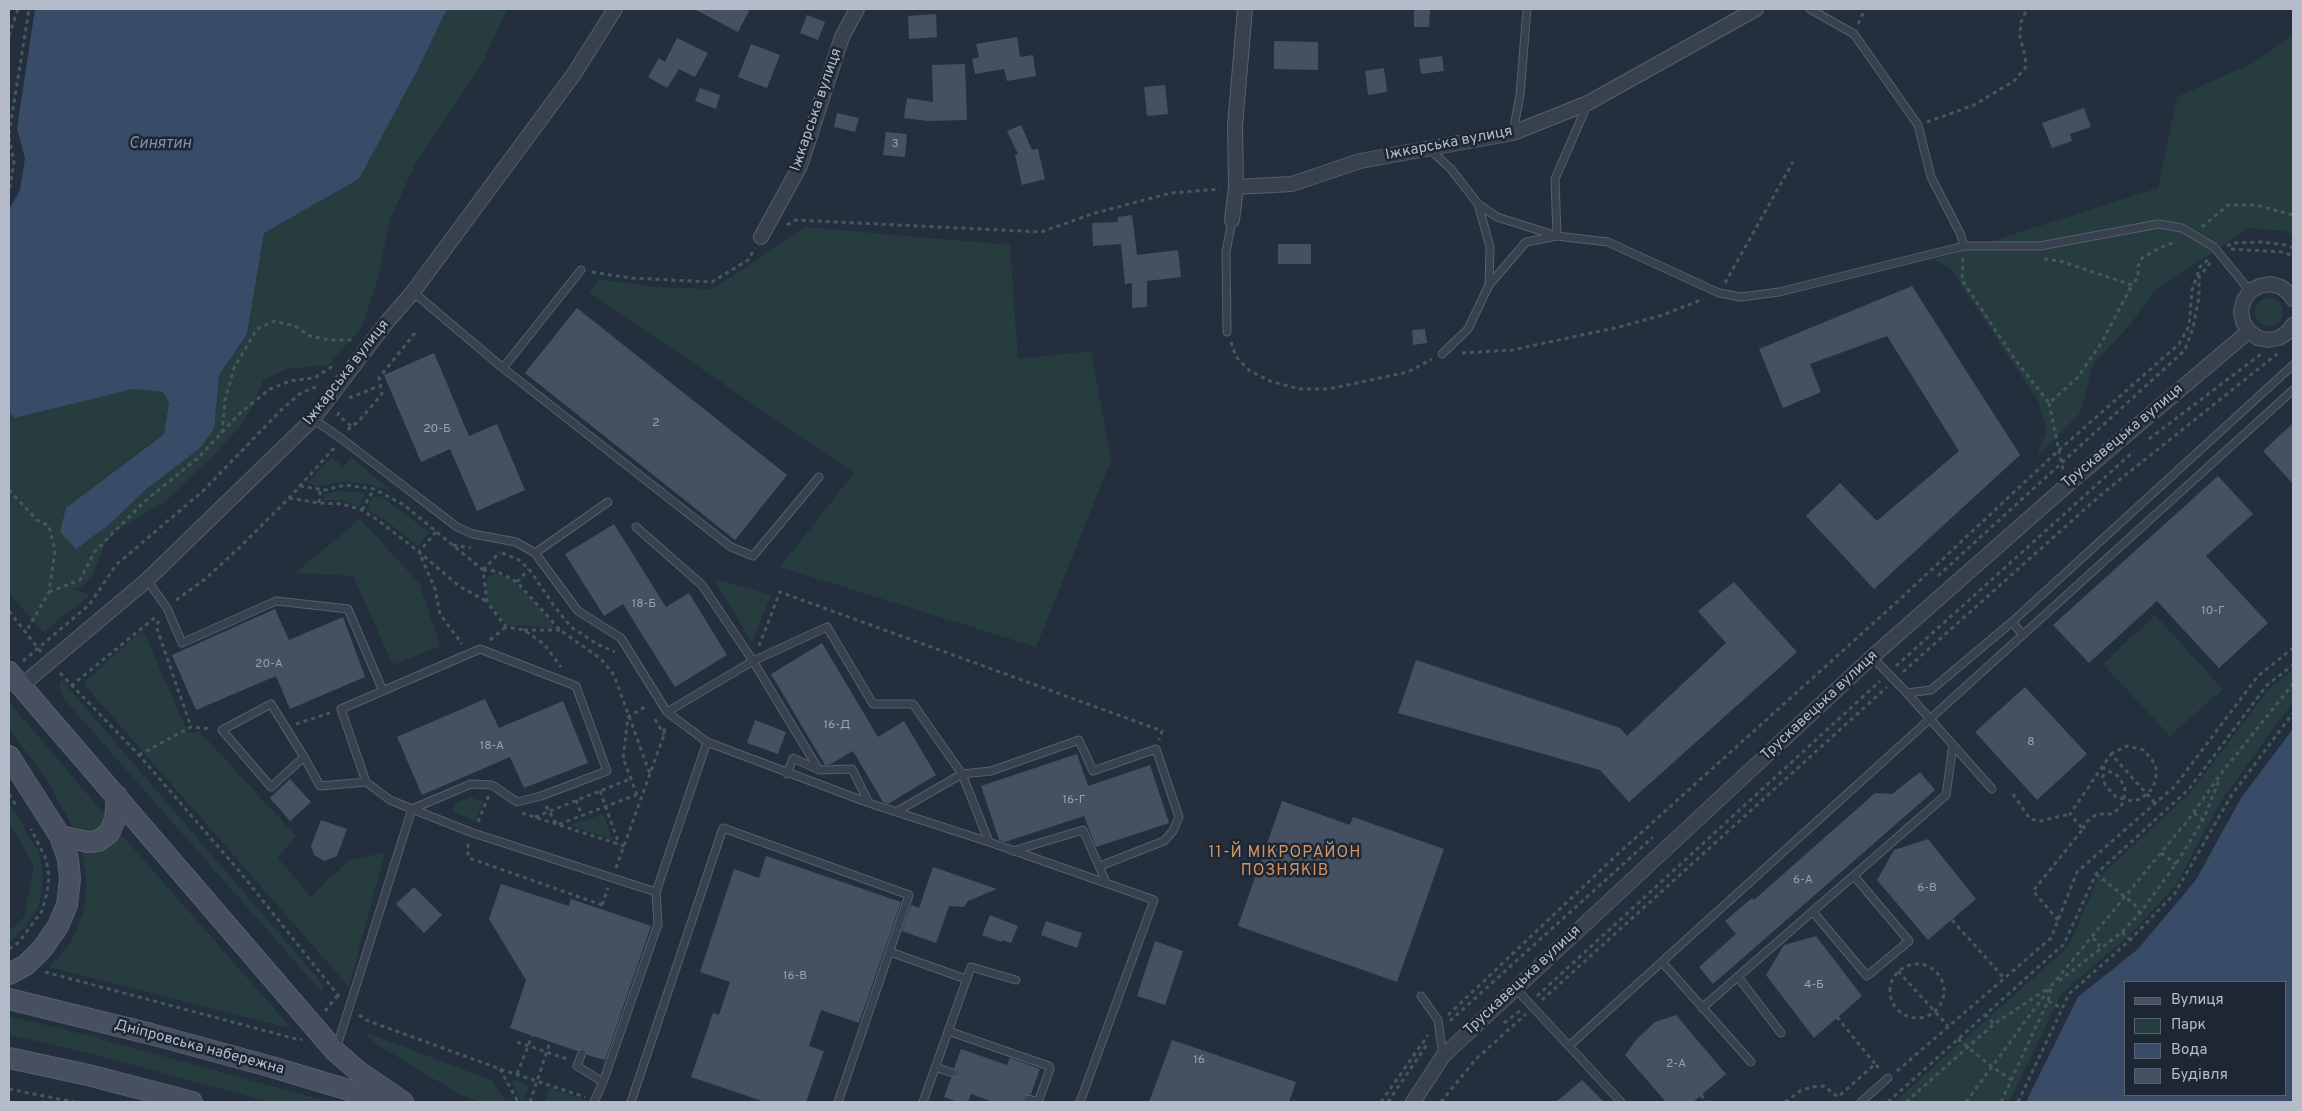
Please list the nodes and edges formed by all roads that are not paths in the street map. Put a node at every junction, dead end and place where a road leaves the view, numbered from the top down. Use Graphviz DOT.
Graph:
graph roads {
  1 [pos="615,9"];
  2 [pos="857,9"];
  3 [pos="1245,9"];
  4 [pos="1527,9"];
  5 [pos="1756,9"];
  6 [pos="1810,9"];
  7 [pos="1588,103"];
  8 [pos="1513,133"];
  9 [pos="1428,148"];
  10 [pos="1236,187"];
  11 [pos="1478,204"];
  12 [pos="1232,220"];
  13 [pos="1556,236"];
  14 [pos="761,237"];
  15 [pos="1964,246"];
  16 [pos="581,270"];
  17 [pos="1489,285"];
  18 [pos="2250,291"];
  19 [pos="413,292"];
  20 [pos="2292,294"];
  21 [pos="2249,331"];
  22 [pos="1228,332"];
  23 [pos="2292,332"];
  24 [pos="1442,354"];
  25 [pos="2293,366"];
  26 [pos="503,368"];
  27 [pos="2293,390"];
  28 [pos="313,420"];
  29 [pos="819,478"];
  30 [pos="608,502"];
  31 [pos="636,527"];
  32 [pos="535,553"];
  33 [pos="147,580"];
  34 [pos="2012,622"];
  35 [pos="2023,635"];
  36 [pos="1872,657"];
  37 [pos="753,660"];
  38 [pos="13,677"];
  39 [pos="383,691"];
  40 [pos="1907,693"];
  41 [pos="667,712"];
  42 [pos="1930,720"];
  43 [pos="706,742"];
  44 [pos="1953,745"];
  45 [pos="9,756"];
  46 [pos="304,757"];
  47 [pos="819,770"];
  48 [pos="787,774"];
  49 [pos="962,774"];
  50 [pos="366,782"];
  51 [pos="1992,789"];
  52 [pos="117,796"];
  53 [pos="868,803"];
  54 [pos="412,809"];
  55 [pos="896,812"];
  56 [pos="60,836"];
  57 [pos="989,842"];
  58 [pos="1013,851"];
  59 [pos="1100,866"];
  60 [pos="1854,876"];
  61 [pos="1106,882"];
  62 [pos="656,892"];
  63 [pos="1813,912"];
  64 [pos="890,952"];
  65 [pos="1662,962"];
  66 [pos="9,974"];
  67 [pos="1738,977"];
  68 [pos="966,979"];
  69 [pos="1016,980"];
  70 [pos="1515,987"];
  71 [pos="1421,996"];
  72 [pos="9,999"];
  73 [pos="1702,1008"];
  74 [pos="948,1030"];
  75 [pos="1781,1033"];
  76 [pos="1569,1046"];
  77 [pos="336,1051"];
  78 [pos="582,1053"];
  79 [pos="1443,1056"];
  80 [pos="9,1058"];
  81 [pos="1751,1062"];
  82 [pos="935,1067"];
  83 [pos="952,1073"];
  84 [pos="1888,1078"];
  85 [pos="603,1082"];
  86 [pos="1029,1099"];
  87 [pos="595,1101"];
  88 [pos="192,1102"];
  89 [pos="389,1102"];
  90 [pos="403,1102"];
  91 [pos="631,1102"];
  92 [pos="838,1102"];
  93 [pos="923,1102"];
  94 [pos="1038,1102"];
  95 [pos="1080,1102"];
  96 [pos="1413,1102"];
  97 [pos="1621,1102"];
  98 [pos="1861,1102"];
  1 -- 19 [label="street, Іжкарська вулиця"];
  2 -- 14 [label="street, Іжкарська вулиця"];
  3 -- 10 [label="street"];
  4 -- 8 [label="lane"];
  5 -- 7 [label="street, Іжкарська вулиця"];
  6 -- 15 [label="lane"];
  7 -- 8 [label="street, Іжкарська вулиця"];
  7 -- 13 [label="lane"];
  8 -- 9 [label="street, Іжкарська вулиця"];
  9 -- 10 [label="street, Іжкарська вулиця"];
  9 -- 11 [label="lane"];
  10 -- 12 [label="street"];
  11 -- 13 [label="lane"];
  11 -- 17 [label="lane"];
  12 -- 22 [label="lane"];
  13 -- 15 [label="lane"];
  13 -- 17 [label="lane"];
  15 -- 18 [label="lane"];
  16 -- 26 [label="lane"];
  17 -- 24 [label="lane"];
  18 -- 20 [label="street"];
  18 -- 21 [label="street"];
  19 -- 26 [label="lane"];
  19 -- 28 [label="street, Іжкарська вулиця"];
  21 -- 23 [label="street"];
  21 -- 36 [label="street, Трускавецька вулиця"];
  25 -- 34 [label="lane"];
  26 -- 29 [label="lane"];
  27 -- 35 [label="lane"];
  28 -- 32 [label="lane"];
  28 -- 33 [label="street, Іжкарська вулиця"];
  30 -- 32 [label="lane"];
  31 -- 37 [label="lane"];
  32 -- 41 [label="lane"];
  33 -- 38 [label="street, Іжкарська вулиця"];
  33 -- 39 [label="lane"];
  34 -- 35 [label="lane"];
  34 -- 40 [label="lane"];
  35 -- 42 [label="lane"];
  36 -- 40 [label="lane"];
  36 -- 70 [label="street, Трускавецька вулиця"];
  37 -- 41 [label="lane"];
  37 -- 47 [label="lane"];
  37 -- 49 [label="lane"];
  38 -- 52 [label="main road"];
  39 -- 50 [label="lane"];
  39 -- 54 [label="lane"];
  40 -- 42 [label="lane"];
  41 -- 43 [label="lane"];
  42 -- 44 [label="lane"];
  42 -- 65 [label="lane"];
  43 -- 48 [label="lane"];
  43 -- 62 [label="lane"];
  44 -- 51 [label="lane"];
  44 -- 60 [label="lane"];
  45 -- 56 [label="main road"];
  46 -- 46 [label="lane"];
  46 -- 50 [label="lane"];
  47 -- 48 [label="lane"];
  47 -- 53 [label="lane"];
  48 -- 53 [label="lane"];
  49 -- 55 [label="lane"];
  49 -- 57 [label="lane"];
  49 -- 59 [label="lane"];
  50 -- 54 [label="lane"];
  52 -- 56 [label="main road"];
  52 -- 77 [label="main road"];
  53 -- 55 [label="lane"];
  54 -- 62 [label="lane"];
  54 -- 77 [label="lane"];
  55 -- 57 [label="lane"];
  56 -- 66 [label="main road"];
  57 -- 58 [label="lane"];
  58 -- 59 [label="lane"];
  58 -- 61 [label="lane"];
  59 -- 61 [label="lane"];
  60 -- 63 [label="lane"];
  60 -- 63 [label="lane"];
  61 -- 95 [label="lane"];
  62 -- 85 [label="lane"];
  63 -- 67 [label="lane"];
  64 -- 68 [label="lane"];
  64 -- 91 [label="lane"];
  64 -- 92 [label="lane"];
  65 -- 73 [label="lane"];
  65 -- 76 [label="lane"];
  67 -- 73 [label="lane"];
  67 -- 75 [label="lane"];
  68 -- 69 [label="lane"];
  68 -- 74 [label="lane"];
  70 -- 76 [label="lane"];
  70 -- 79 [label="street, Трускавецька вулиця"];
  71 -- 79 [label="lane"];
  72 -- 89 [label="main road, Дніпровська набережна"];
  73 -- 81 [label="lane"];
  74 -- 82 [label="lane"];
  74 -- 94 [label="lane"];
  76 -- 97 [label="lane"];
  77 -- 90 [label="main road"];
  78 -- 85 [label="lane"];
  79 -- 96 [label="street, Трускавецька вулиця"];
  80 -- 88 [label="main road"];
  82 -- 83 [label="lane"];
  82 -- 93 [label="lane"];
  84 -- 98 [label="lane"];
  85 -- 87 [label="lane"];
  86 -- 94 [label="lane"];
}
